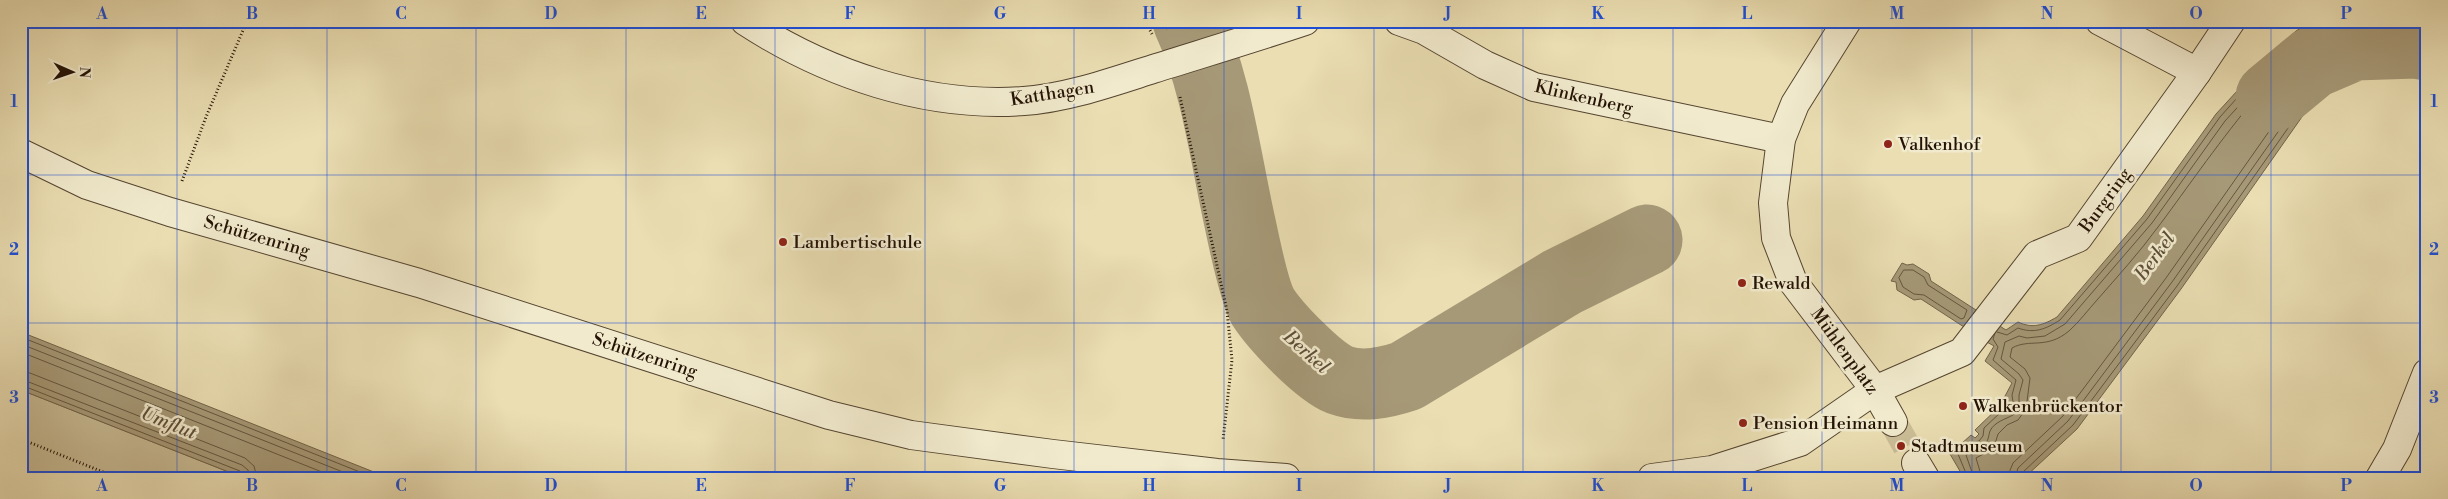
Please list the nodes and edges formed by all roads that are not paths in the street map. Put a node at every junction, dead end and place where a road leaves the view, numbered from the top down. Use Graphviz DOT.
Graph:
graph roads {
  1 [pos="745,21"];
  2 [pos="1305,21"];
  3 [pos="1399,21"];
  4 [pos="1847,21"];
  5 [pos="2100,21"];
  6 [pos="2231,21"];
  7 [pos="2197,72"];
  8 [pos="1781,139"];
  9 [pos="21,153"];
  10 [pos="2427,373"];
  11 [pos="1875,390"];
  12 [pos="1893,422"];
  13 [pos="1286,478"];
  14 [pos="1652,478"];
  15 [pos="2380,478"];
  1 -- 2 [label="street, Katthagen"];
  3 -- 8 [label="street, Klinkenberg"];
  4 -- 8 [label="street, Mühlenplatz"];
  5 -- 7 [label="street"];
  6 -- 7 [label="street, Burgring"];
  7 -- 11 [label="street, Burgring"];
  8 -- 11 [label="street, Mühlenplatz"];
  9 -- 13 [label="street, Schützenring"];
  10 -- 15 [label="street"];
  11 -- 12 [label="street, Mühlenplatz"];
  11 -- 14 [label="street"];
}
